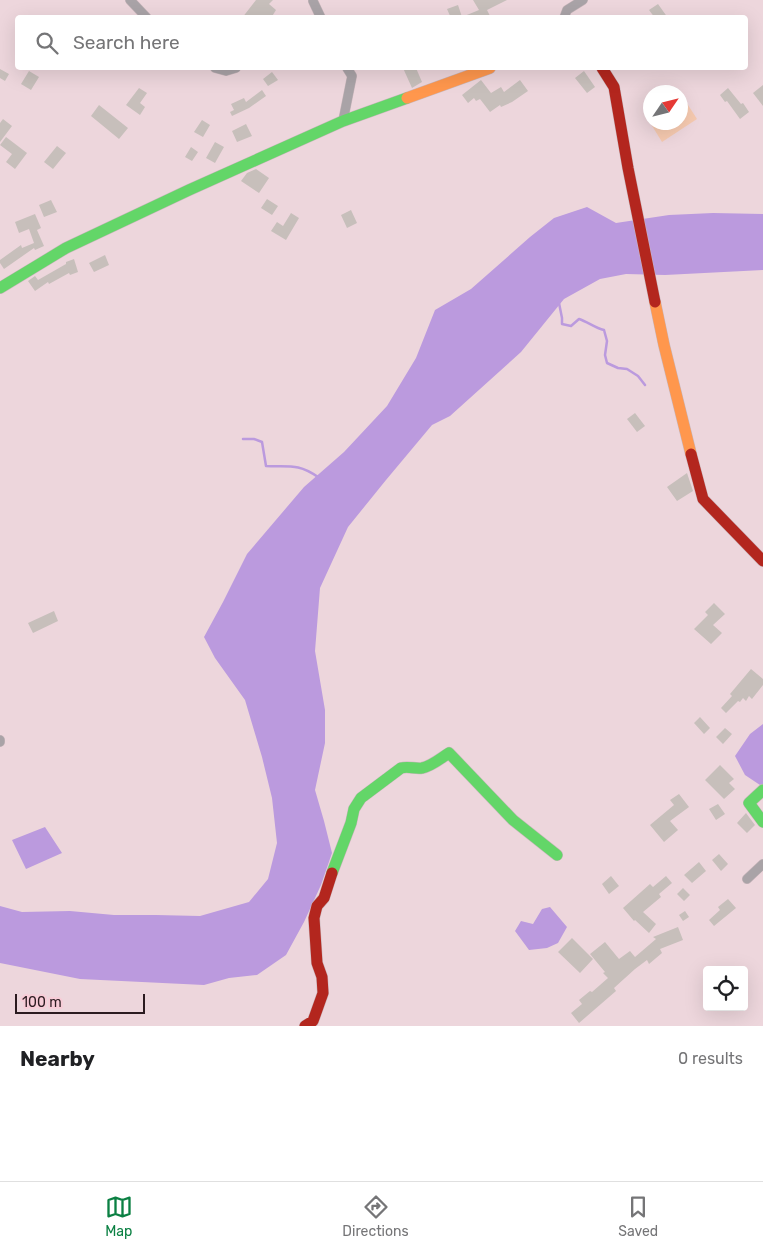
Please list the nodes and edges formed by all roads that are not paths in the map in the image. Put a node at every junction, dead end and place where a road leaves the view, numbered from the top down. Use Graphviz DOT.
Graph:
graph roads {
  1 [pos="130,0"];
  2 [pos="583,0"];
  3 [pos="314,1"];
  4 [pos="144,15"];
  5 [pos="320,15"];
  6 [pos="568,15"];
  7 [pos="348,70"];
  8 [pos="484,70"];
  9 [pos="603,70"];
  10 [pos="343,121"];
  11 [pos="0,288"];
  12 [pos="763,560"];
  13 [pos="763,790"];
  14 [pos="763,822"];
  15 [pos="557,855"];
  16 [pos="763,864"];
  17 [pos="747,879"];
  18 [pos="305,1026"];
  1 -- 4 [label="street"];
  2 -- 6 [label="street"];
  3 -- 5 [label="street"];
  7 -- 10 [label="street"];
  8 -- 10 [label="street"];
  9 -- 12 [label="street"];
  10 -- 11 [label="street"];
  13 -- 14 [label="street"];
  15 -- 18 [label="street"];
  16 -- 17 [label="street"];
}
